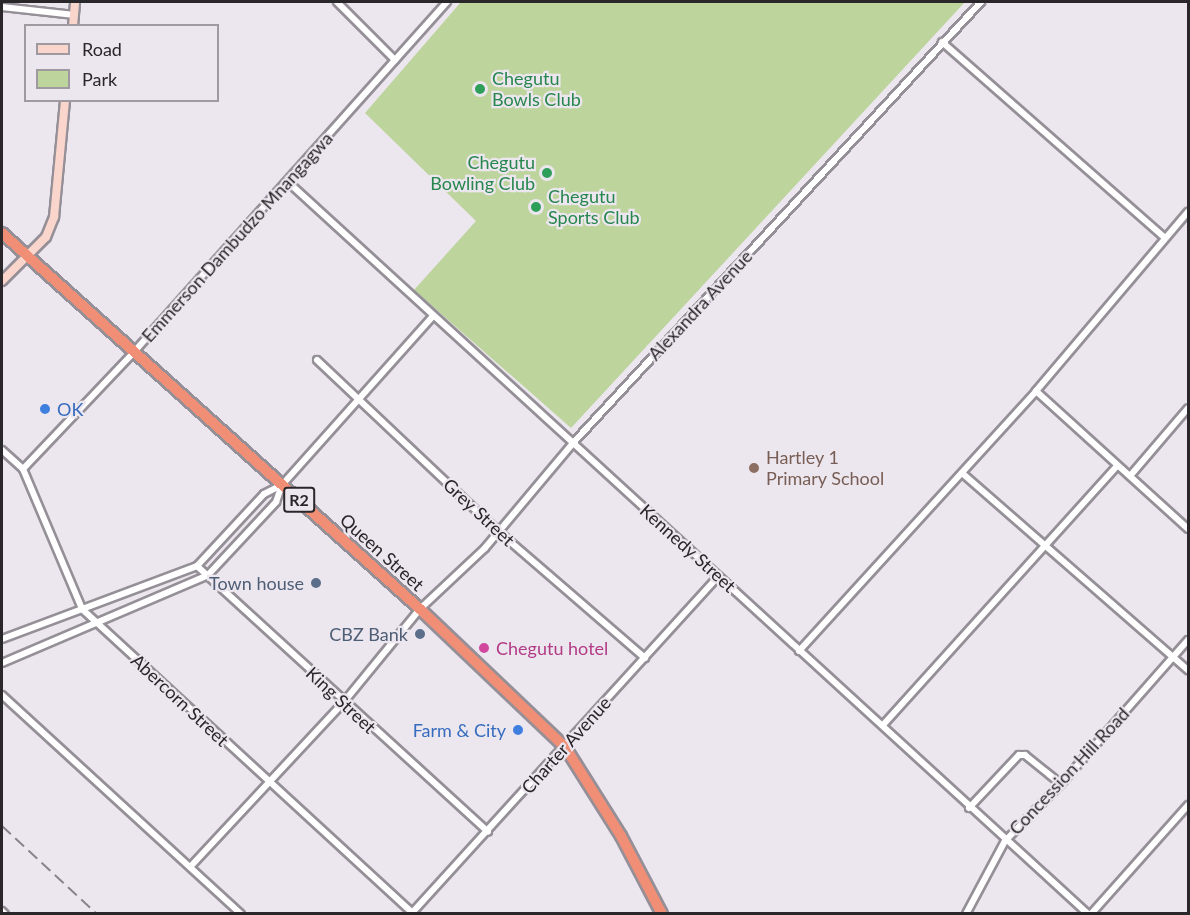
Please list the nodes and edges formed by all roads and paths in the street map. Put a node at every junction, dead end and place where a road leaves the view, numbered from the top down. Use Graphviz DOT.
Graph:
graph roads {
  1 [pos="75,2"];
  2 [pos="337,2"];
  3 [pos="447,2"];
  4 [pos="981,2"];
  5 [pos="2,7"];
  6 [pos="75,15"];
  7 [pos="73,24"];
  8 [pos="942,42"];
  9 [pos="395,60"];
  10 [pos="65,102"];
  11 [pos="288,182"];
  12 [pos="1188,213"];
  13 [pos="2,233"];
  14 [pos="1164,237"];
  15 [pos="28,258"];
  16 [pos="2,281"];
  17 [pos="433,316"];
  18 [pos="133,353"];
  19 [pos="317,360"];
  20 [pos="1036,391"];
  21 [pos="358,396"];
  22 [pos="1188,408"];
  23 [pos="573,443"];
  24 [pos="2,450"];
  25 [pos="1117,466"];
  26 [pos="23,469"];
  27 [pos="962,473"];
  28 [pos="1130,476"];
  29 [pos="282,485"];
  30 [pos="1188,529"];
  31 [pos="499,532"];
  32 [pos="1043,546"];
  33 [pos="197,566"];
  34 [pos="208,575"];
  35 [pos="719,576"];
  36 [pos="82,609"];
  37 [pos="420,609"];
  38 [pos="98,624"];
  39 [pos="2,639"];
  40 [pos="1188,640"];
  41 [pos="799,651"];
  42 [pos="1173,656"];
  43 [pos="645,658"];
  44 [pos="2,663"];
  45 [pos="1188,670"];
  46 [pos="2,695"];
  47 [pos="343,703"];
  48 [pos="883,725"];
  49 [pos="565,747"];
  50 [pos="267,780"];
  51 [pos="1061,784"];
  52 [pos="1188,805"];
  53 [pos="969,808"];
  54 [pos="488,832"];
  55 [pos="1005,841"];
  56 [pos="191,866"];
  57 [pos="412,913"];
  58 [pos="241,914"];
  59 [pos="662,914"];
  60 [pos="966,914"];
  61 [pos="1090,914"];
  1 -- 6 [label="main road"];
  2 -- 9 [label="street"];
  3 -- 9 [label="street, Emmerson Dambudzo Mnangagwa"];
  4 -- 8 [label="street, Alexandra Avenue"];
  5 -- 6 [label="street"];
  6 -- 7 [label="main road"];
  8 -- 14 [label="street"];
  8 -- 23 [label="street, Alexandra Avenue"];
  9 -- 11 [label="street, Emmerson Dambudzo Mnangagwa"];
  10 -- 15 [label="main road"];
  11 -- 17 [label="street, Kennedy Street"];
  11 -- 18 [label="street, Emmerson Dambudzo Mnangagwa"];
  12 -- 14 [label="street"];
  13 -- 15 [label="highway, R2"];
  14 -- 20 [label="street"];
  15 -- 16 [label="main road"];
  15 -- 18 [label="highway, Queen Street / R2"];
  17 -- 21 [label="street"];
  17 -- 23 [label="street, Kennedy Street"];
  18 -- 26 [label="street, Emmerson Dambudzo Mnangagwa"];
  18 -- 29 [label="highway, Queen Street / R2"];
  19 -- 21 [label="street, Grey Street"];
  20 -- 25 [label="street"];
  20 -- 27 [label="street"];
  21 -- 29 [label="street"];
  21 -- 31 [label="street, Grey Street"];
  22 -- 28 [label="street"];
  23 -- 31 [label="street, Alexandra Avenue"];
  23 -- 35 [label="street, Kennedy Street"];
  24 -- 26 [label="street, Abercorn Street"];
  25 -- 28 [label="street"];
  25 -- 32 [label="street"];
  26 -- 36 [label="street, Abercorn Street"];
  27 -- 32 [label="street"];
  27 -- 41 [label="street"];
  28 -- 30 [label="street"];
  29 -- 33 [label="street"];
  29 -- 34 [label="street"];
  29 -- 37 [label="highway, Queen Street / R2"];
  31 -- 37 [label="street, Alexandra Avenue"];
  31 -- 43 [label="street, Grey Street"];
  32 -- 42 [label="street"];
  32 -- 48 [label="street"];
  33 -- 34 [label="street, King Street"];
  33 -- 36 [label="street"];
  34 -- 38 [label="street"];
  34 -- 47 [label="street, King Street"];
  35 -- 41 [label="street, Kennedy Street"];
  35 -- 43 [label="street, Charter Avenue"];
  36 -- 38 [label="street, Abercorn Street"];
  36 -- 39 [label="street"];
  37 -- 47 [label="street, Alexandra Avenue"];
  37 -- 49 [label="highway, Queen Street / R2"];
  38 -- 44 [label="street"];
  38 -- 50 [label="street, Abercorn Street"];
  40 -- 42 [label="street, Concession Hill Road"];
  41 -- 48 [label="street, Kennedy Street"];
  42 -- 45 [label="street"];
  42 -- 51 [label="street, Concession Hill Road"];
  43 -- 49 [label="street, Charter Avenue"];
  46 -- 56 [label="street"];
  47 -- 50 [label="street, Alexandra Avenue"];
  47 -- 54 [label="street, King Street"];
  48 -- 53 [label="street, Kennedy Street"];
  49 -- 54 [label="street, Charter Avenue"];
  49 -- 59 [label="highway, Queen Street / R2"];
  50 -- 56 [label="street, Alexandra Avenue"];
  50 -- 57 [label="street, Abercorn Street"];
  51 -- 53 [label="street"];
  51 -- 55 [label="street, Concession Hill Road"];
  52 -- 61 [label="street"];
  53 -- 55 [label="street, Kennedy Street"];
  54 -- 57 [label="street, Charter Avenue"];
  55 -- 60 [label="street, Concession Hill Road"];
  55 -- 61 [label="street, Kennedy Street"];
  56 -- 58 [label="street"];
}
